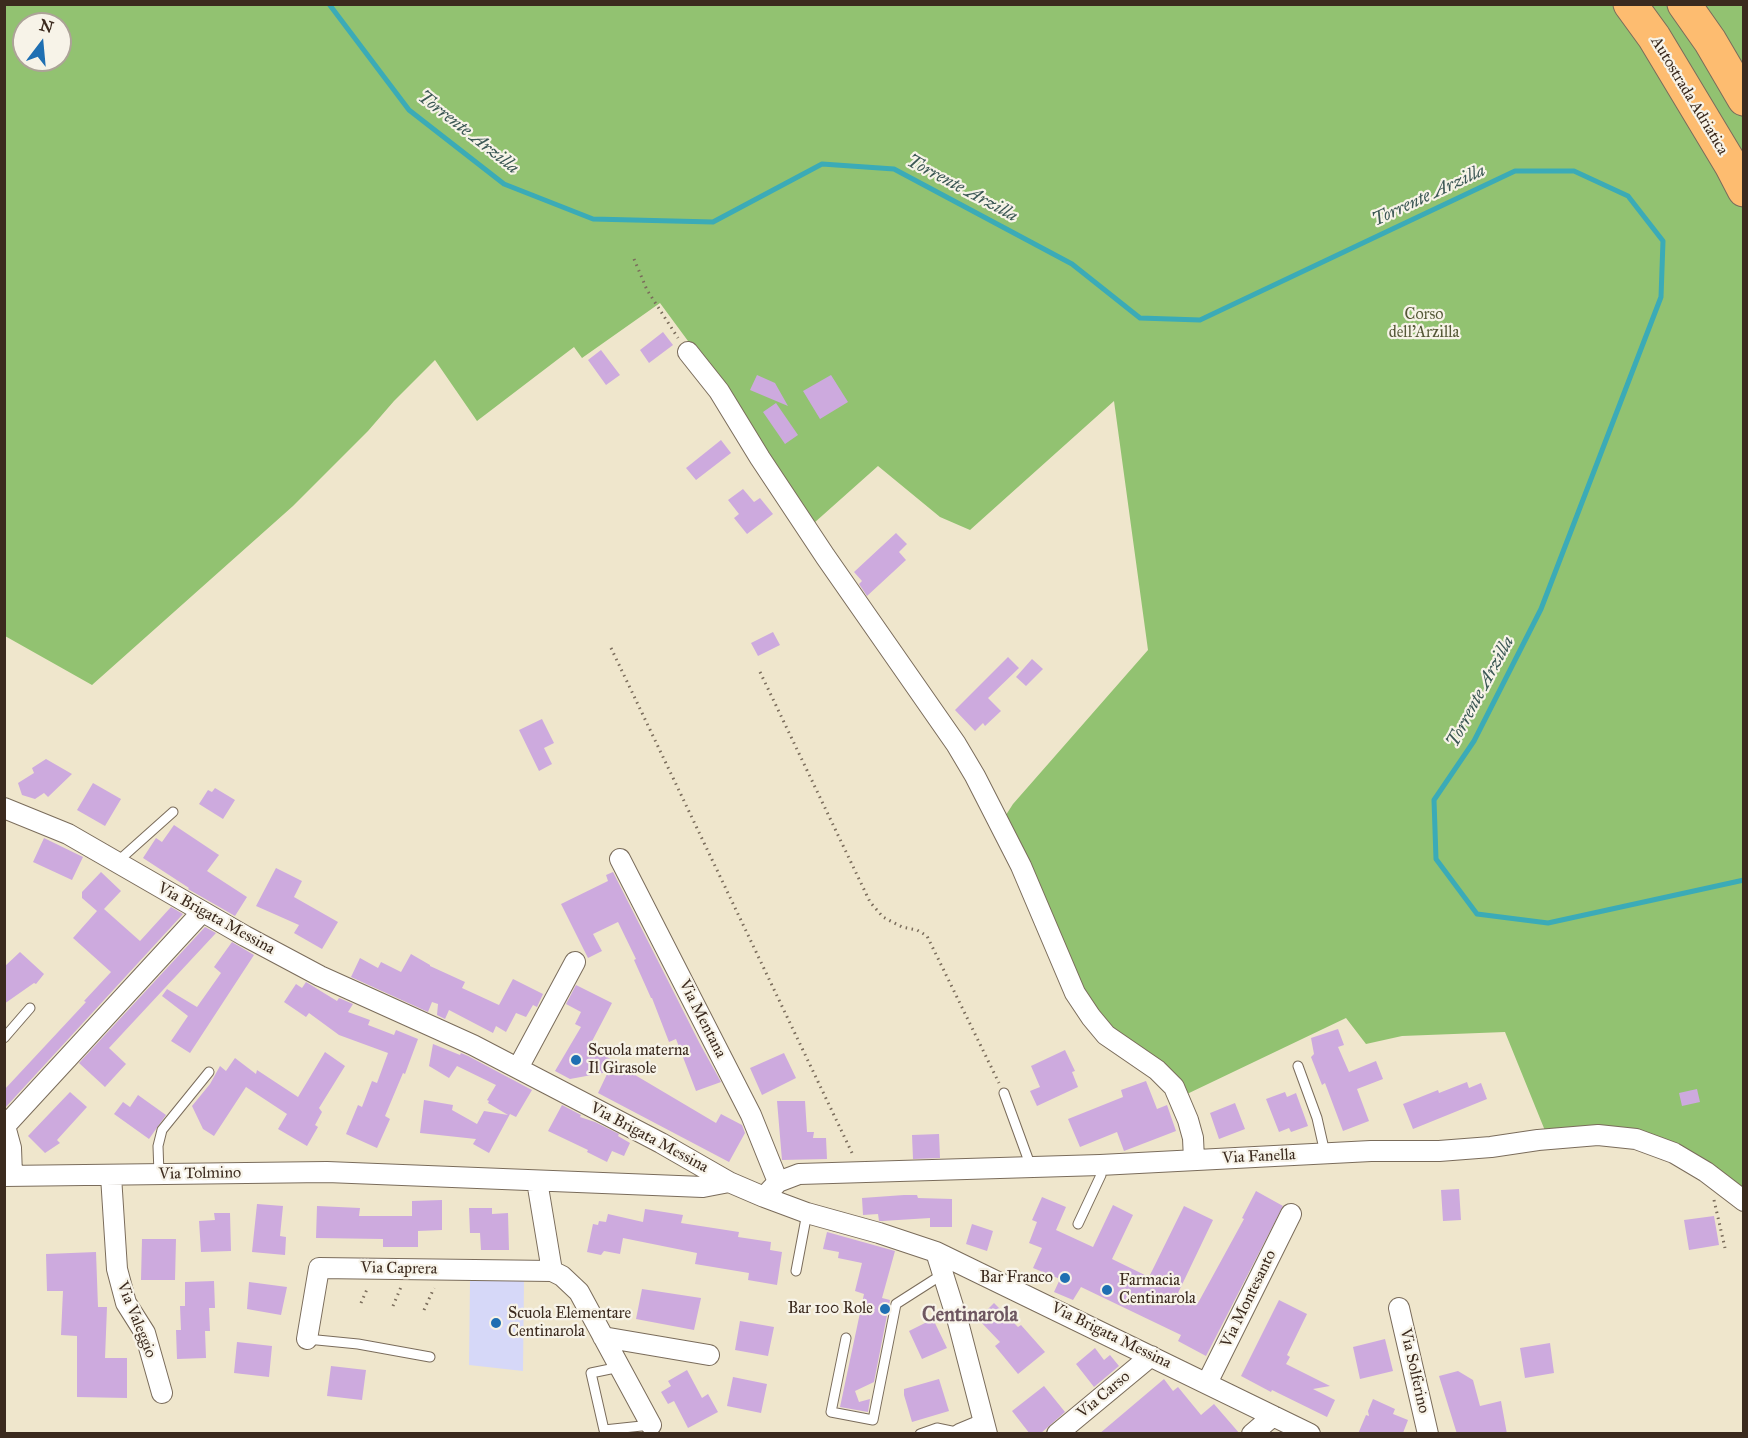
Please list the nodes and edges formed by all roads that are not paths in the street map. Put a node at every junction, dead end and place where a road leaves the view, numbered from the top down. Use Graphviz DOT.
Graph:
graph roads {
  1 [pos="1630,4"];
  2 [pos="1684,4"];
  3 [pos="1743,99"];
  4 [pos="1743,190"];
  5 [pos="688,352"];
  6 [pos="4,808"];
  7 [pos="173,812"];
  8 [pos="620,859"];
  9 [pos="117,862"];
  10 [pos="202,912"];
  11 [pos="575,962"];
  12 [pos="30,1008"];
  13 [pos="4,1038"];
  14 [pos="1298,1066"];
  15 [pos="518,1068"];
  16 [pos="209,1072"];
  17 [pos="1004,1093"];
  18 [pos="5,1126"];
  19 [pos="1325,1154"];
  20 [pos="1194,1160"];
  21 [pos="1100,1165"];
  22 [pos="1031,1167"];
  23 [pos="159,1174"];
  24 [pos="8,1175"];
  25 [pos="111,1176"];
  26 [pos="537,1181"];
  27 [pos="729,1182"];
  28 [pos="778,1182"];
  29 [pos="764,1197"];
  30 [pos="1743,1201"];
  31 [pos="807,1213"];
  32 [pos="1291,1214"];
  33 [pos="1078,1224"];
  34 [pos="936,1252"];
  35 [pos="552,1271"];
  36 [pos="796,1271"];
  37 [pos="943,1274"];
  38 [pos="1399,1308"];
  39 [pos="603,1337"];
  40 [pos="846,1338"];
  41 [pos="307,1339"];
  42 [pos="709,1354"];
  43 [pos="1151,1356"];
  44 [pos="430,1357"];
  45 [pos="620,1367"];
  46 [pos="1207,1383"];
  47 [pos="162,1393"];
  48 [pos="1273,1416"];
  49 [pos="651,1425"];
  50 [pos="985,1429"];
  51 [pos="960,1433"];
  52 [pos="920,1434"];
  53 [pos="1057,1434"];
  54 [pos="1252,1434"];
  55 [pos="1310,1434"];
  56 [pos="1428,1434"];
  1 -- 4 [label="highway, Autostrada Adriatica"];
  2 -- 3 [label="highway"];
  5 -- 20 [label="street"];
  6 -- 9 [label="street, Via Brigata Messina"];
  7 -- 9 [label="lane"];
  8 -- 28 [label="street, Via Mentana"];
  9 -- 10 [label="street, Via Brigata Messina"];
  10 -- 15 [label="street, Via Brigata Messina"];
  10 -- 18 [label="street, Via Tolmino"];
  11 -- 15 [label="street"];
  12 -- 13 [label="lane"];
  14 -- 19 [label="lane"];
  15 -- 27 [label="street, Via Brigata Messina"];
  16 -- 23 [label="lane"];
  17 -- 22 [label="lane"];
  18 -- 24 [label="street, Via Tolmino"];
  19 -- 20 [label="street, Via Fanella"];
  19 -- 30 [label="street, Via Fanella"];
  20 -- 21 [label="street, Via Fanella"];
  21 -- 22 [label="street, Via Fanella"];
  21 -- 33 [label="lane"];
  22 -- 28 [label="street, Via Fanella"];
  23 -- 25 [label="street, Via Tolmino"];
  23 -- 26 [label="street, Via Tolmino"];
  24 -- 25 [label="street, Via Tolmino"];
  25 -- 47 [label="street, Via Valeggio"];
  26 -- 27 [label="street, Via Tolmino"];
  26 -- 35 [label="street"];
  27 -- 29 [label="street, Via Brigata Messina"];
  28 -- 29 [label="street"];
  29 -- 31 [label="street, Via Brigata Messina"];
  31 -- 34 [label="street, Via Brigata Messina"];
  31 -- 36 [label="lane"];
  32 -- 46 [label="street, Via Montesanto"];
  34 -- 37 [label="street"];
  34 -- 43 [label="street, Via Brigata Messina"];
  35 -- 39 [label="street"];
  35 -- 41 [label="street, Via Caprera"];
  37 -- 40 [label="lane"];
  37 -- 50 [label="street"];
  38 -- 56 [label="street, Via Solferino"];
  39 -- 42 [label="street"];
  39 -- 45 [label="street"];
  41 -- 44 [label="lane"];
  43 -- 46 [label="street, Via Brigata Messina"];
  43 -- 53 [label="street, Via Carso"];
  45 -- 49 [label="street"];
  45 -- 49 [label="lane"];
  46 -- 48 [label="street, Via Brigata Messina"];
  48 -- 54 [label="street"];
  48 -- 55 [label="street, Via Brigata Messina"];
  50 -- 51 [label="street"];
  51 -- 52 [label="lane"];
}
